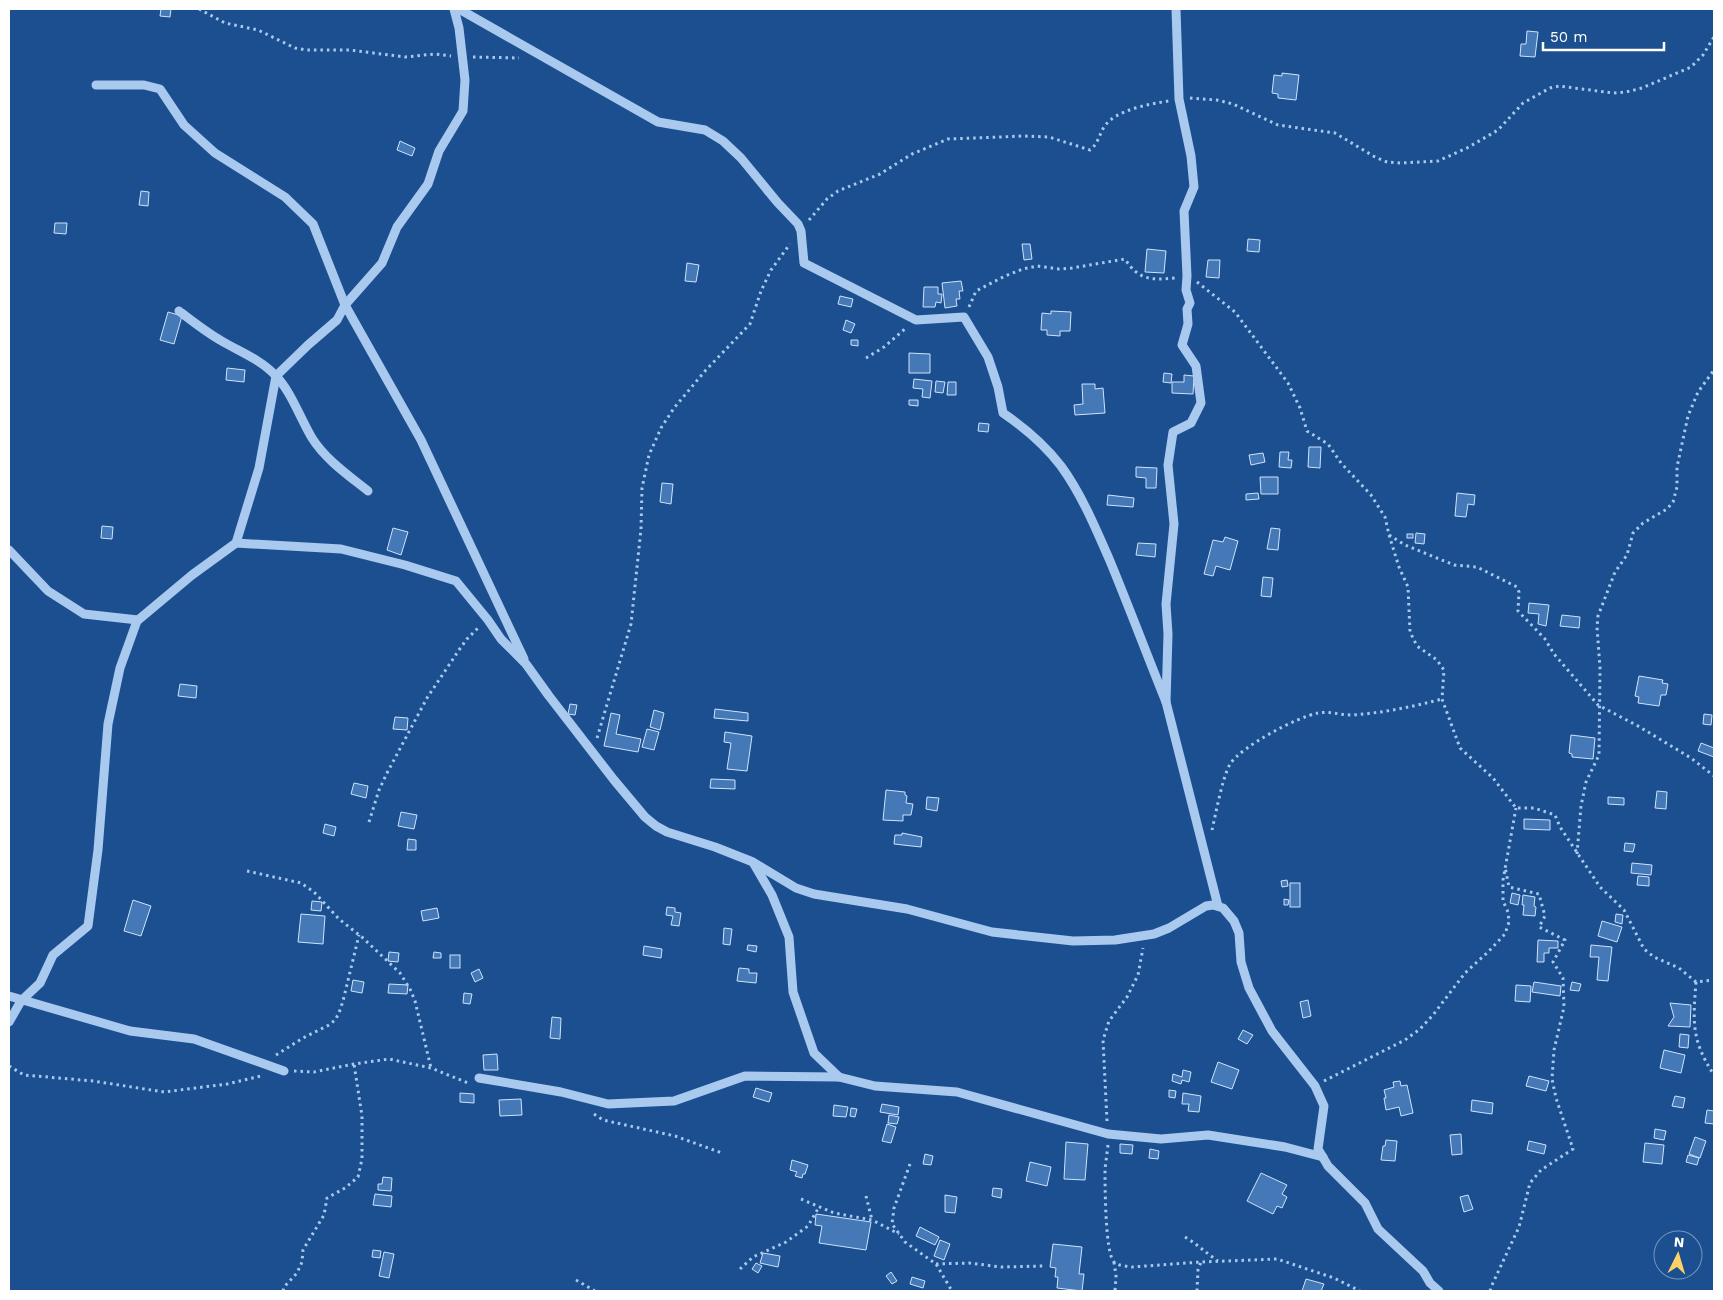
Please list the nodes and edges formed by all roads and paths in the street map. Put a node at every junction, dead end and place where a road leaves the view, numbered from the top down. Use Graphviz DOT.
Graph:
graph roads {
  1 [pos="199,9"];
  2 [pos="454,9"];
  3 [pos="459,9"];
  4 [pos="1176,9"];
  5 [pos="1714,37"];
  6 [pos="462,56"];
  7 [pos="544,57"];
  8 [pos="96,85"];
  9 [pos="1179,99"];
  10 [pos="801,231"];
  11 [pos="1188,276"];
  12 [pos="345,304"];
  13 [pos="179,311"];
  14 [pos="964,317"];
  15 [pos="916,320"];
  16 [pos="866,358"];
  17 [pos="1714,370"];
  18 [pos="276,376"];
  19 [pos="368,490"];
  20 [pos="1389,535"];
  21 [pos="236,543"];
  22 [pos="9,550"];
  23 [pos="138,620"];
  24 [pos="488,620"];
  25 [pos="526,664"];
  26 [pos="1442,700"];
  27 [pos="1166,702"];
  28 [pos="1598,705"];
  29 [pos="593,753"];
  30 [pos="1714,776"];
  31 [pos="1516,808"];
  32 [pos="369,822"];
  33 [pos="1204,852"];
  34 [pos="1577,854"];
  35 [pos="753,862"];
  36 [pos="1505,867"];
  37 [pos="247,871"];
  38 [pos="1218,906"];
  39 [pos="359,935"];
  40 [pos="1146,936"];
  41 [pos="1714,980"];
  42 [pos="1696,982"];
  43 [pos="9,996"];
  44 [pos="21,1001"];
  45 [pos="9,1022"];
  46 [pos="263,1064"];
  47 [pos="354,1064"];
  48 [pos="9,1066"];
  49 [pos="431,1068"];
  50 [pos="284,1071"];
  51 [pos="1714,1076"];
  52 [pos="839,1077"];
  53 [pos="479,1078"];
  54 [pos="1315,1086"];
  55 [pos="1108,1134"];
  56 [pos="1323,1157"];
  57 [pos="910,1164"];
  58 [pos="866,1196"];
  59 [pos="801,1199"];
  60 [pos="819,1207"];
  61 [pos="872,1220"];
  62 [pos="900,1235"];
  63 [pos="1185,1237"];
  64 [pos="1218,1261"];
  65 [pos="1114,1262"];
  66 [pos="1201,1262"];
  67 [pos="936,1264"];
  68 [pos="1045,1266"];
  69 [pos="740,1268"];
  70 [pos="576,1280"];
  71 [pos="283,1291"];
  72 [pos="594,1291"];
  73 [pos="952,1291"];
  74 [pos="1115,1291"];
  75 [pos="1197,1291"];
  76 [pos="1360,1291"];
  77 [pos="1439,1291"];
  78 [pos="1490,1291"];
  1 -- 6 [label="path"];
  2 -- 6 [label="street"];
  3 -- 7 [label="street"];
  4 -- 9 [label="street"];
  5 -- 9 [label="path"];
  6 -- 7 [label="path"];
  6 -- 12 [label="street"];
  7 -- 10 [label="street"];
  8 -- 12 [label="street"];
  9 -- 10 [label="path"];
  9 -- 11 [label="street"];
  10 -- 15 [label="street"];
  10 -- 29 [label="path"];
  11 -- 14 [label="path"];
  11 -- 20 [label="path"];
  11 -- 27 [label="street"];
  12 -- 18 [label="street"];
  12 -- 25 [label="street"];
  13 -- 18 [label="street"];
  14 -- 15 [label="street"];
  14 -- 27 [label="street"];
  15 -- 16 [label="path"];
  17 -- 28 [label="path"];
  18 -- 19 [label="street"];
  18 -- 21 [label="street"];
  20 -- 26 [label="path"];
  20 -- 28 [label="path"];
  21 -- 23 [label="street"];
  21 -- 24 [label="street"];
  22 -- 23 [label="street"];
  23 -- 44 [label="street"];
  24 -- 25 [label="street"];
  24 -- 32 [label="path"];
  25 -- 29 [label="street"];
  26 -- 31 [label="path"];
  26 -- 33 [label="path"];
  27 -- 33 [label="street"];
  28 -- 30 [label="path"];
  28 -- 34 [label="path"];
  29 -- 35 [label="street"];
  31 -- 34 [label="path"];
  31 -- 36 [label="path"];
  33 -- 38 [label="street"];
  34 -- 42 [label="path"];
  35 -- 40 [label="street"];
  35 -- 52 [label="street"];
  36 -- 54 [label="path"];
  36 -- 78 [label="path"];
  37 -- 39 [label="path"];
  38 -- 40 [label="street"];
  38 -- 54 [label="street"];
  39 -- 46 [label="path"];
  39 -- 49 [label="path"];
  40 -- 55 [label="path"];
  41 -- 42 [label="path"];
  42 -- 51 [label="path"];
  43 -- 44 [label="street"];
  44 -- 45 [label="street"];
  44 -- 46 [label="street"];
  46 -- 50 [label="street"];
  47 -- 71 [label="path"];
  48 -- 50 [label="path"];
  52 -- 53 [label="street"];
  52 -- 55 [label="street"];
  54 -- 56 [label="street"];
  55 -- 56 [label="street"];
  55 -- 65 [label="path"];
  56 -- 77 [label="street"];
  57 -- 62 [label="path"];
  58 -- 61 [label="path"];
  59 -- 60 [label="path"];
  60 -- 61 [label="path"];
  60 -- 69 [label="path"];
  61 -- 62 [label="path"];
  62 -- 67 [label="path"];
  63 -- 64 [label="path"];
  64 -- 66 [label="path"];
  64 -- 76 [label="path"];
  65 -- 66 [label="path"];
  65 -- 74 [label="path"];
  66 -- 75 [label="path"];
  67 -- 68 [label="path"];
  67 -- 73 [label="path"];
  70 -- 72 [label="path"];
}
